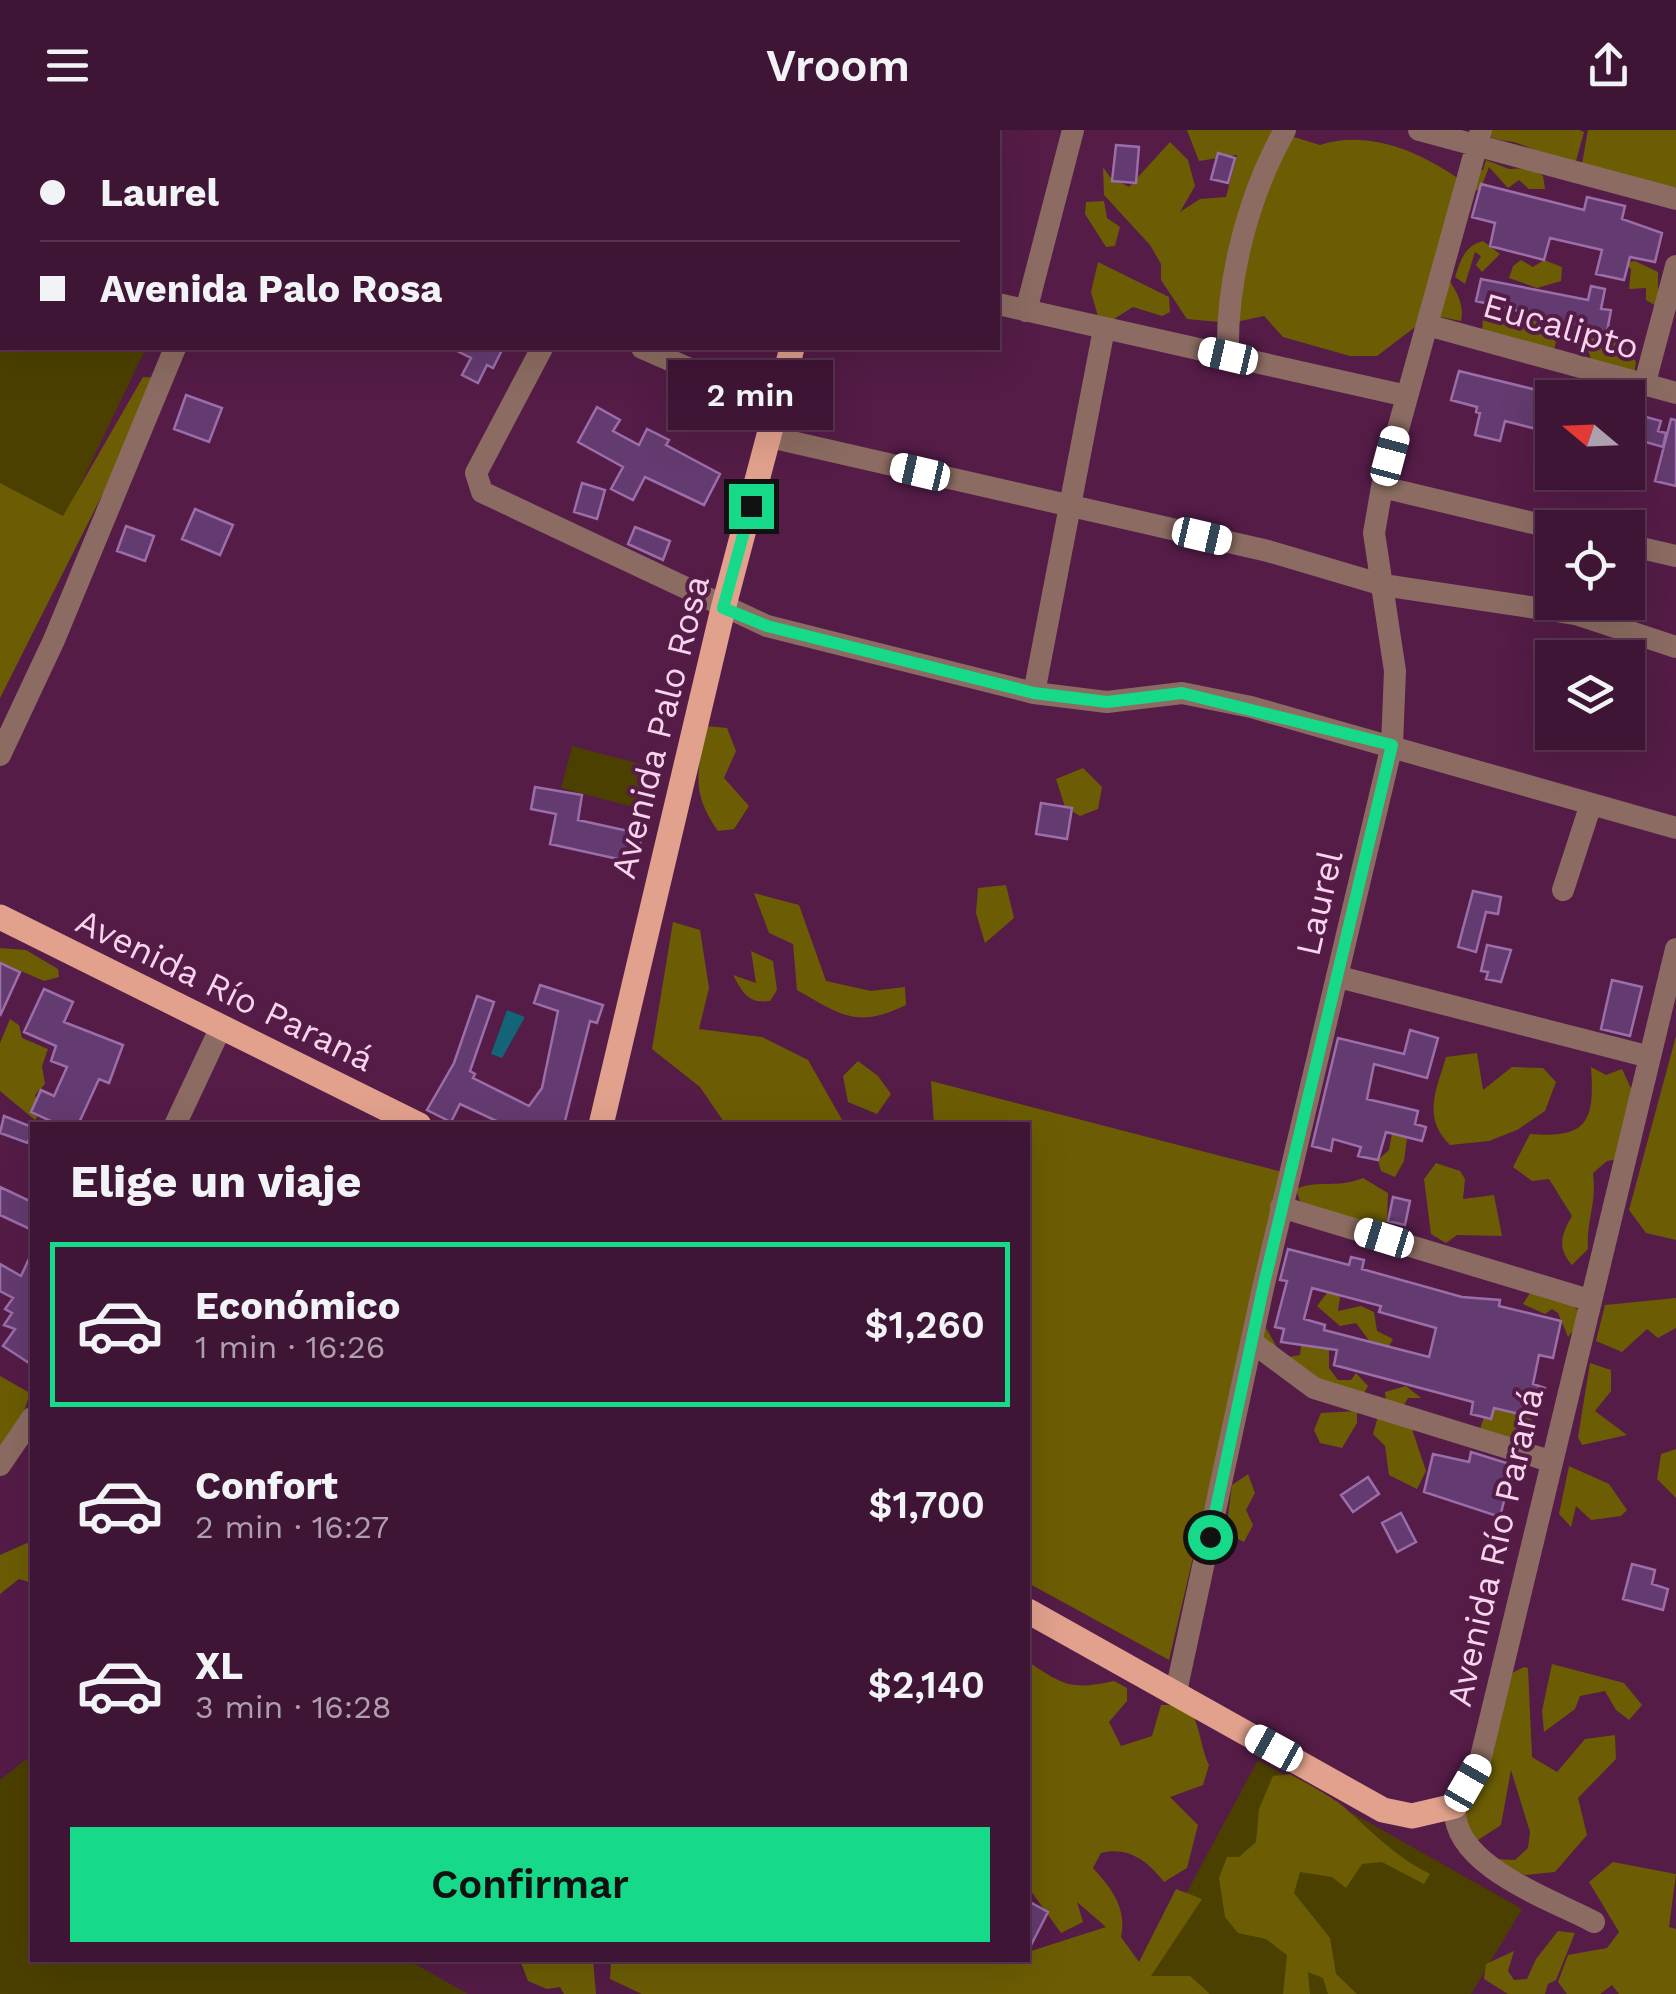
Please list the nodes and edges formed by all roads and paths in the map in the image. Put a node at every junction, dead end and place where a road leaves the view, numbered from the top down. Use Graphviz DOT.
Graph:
graph roads {
  1 [pos="1073,130"];
  2 [pos="1286,130"];
  3 [pos="1419,130"];
  4 [pos="1478,139"];
  5 [pos="1676,199"];
  6 [pos="1676,266"];
  7 [pos="1000,304"];
  8 [pos="1026,311"];
  9 [pos="1427,325"];
  10 [pos="1104,328"];
  11 [pos="174,350"];
  12 [pos="541,350"];
  13 [pos="647,350"];
  14 [pos="791,350"];
  15 [pos="1228,356"];
  16 [pos="1623,380"];
  17 [pos="1645,382"];
  18 [pos="1645,386"];
  19 [pos="1676,392"];
  20 [pos="1407,396"];
  21 [pos="777,407"];
  22 [pos="770,438"];
  23 [pos="1382,486"];
  24 [pos="1070,506"];
  25 [pos="1535,523"];
  26 [pos="1645,549"];
  27 [pos="1676,556"];
  28 [pos="1383,585"];
  29 [pos="723,608"];
  30 [pos="1676,647"];
  31 [pos="1034,693"];
  32 [pos="1392,745"];
  33 [pos="0,755"];
  34 [pos="1590,807"];
  35 [pos="1676,828"];
  36 [pos="1563,890"];
  37 [pos="0,917"];
  38 [pos="1676,949"];
  39 [pos="1338,977"];
  40 [pos="221,1027"];
  41 [pos="1650,1058"];
  42 [pos="176,1122"];
  43 [pos="413,1122"];
  44 [pos="602,1122"];
  45 [pos="1282,1207"];
  46 [pos="1590,1300"];
  47 [pos="1252,1342"];
  48 [pos="30,1421"];
  49 [pos="1550,1461"];
  50 [pos="0,1465"];
  51 [pos="1030,1612"];
  52 [pos="1176,1692"];
  53 [pos="1455,1806"];
  54 [pos="1594,1922"];
  1 -- 8 [label="street"];
  2 -- 15 [label="street"];
  3 -- 4 [label="street"];
  4 -- 5 [label="street"];
  4 -- 9 [label="street, Laurel"];
  6 -- 17 [label="street"];
  7 -- 8 [label="street"];
  8 -- 10 [label="street"];
  9 -- 16 [label="street, Eucalipto"];
  9 -- 20 [label="street, Laurel"];
  10 -- 15 [label="street"];
  10 -- 24 [label="street"];
  11 -- 33 [label="street"];
  12 -- 29 [label="street"];
  13 -- 21 [label="street"];
  14 -- 21 [label="main road, Avenida Palo Rosa"];
  15 -- 20 [label="street"];
  18 -- 19 [label="street, Eucalipto"];
  20 -- 23 [label="street, Laurel"];
  21 -- 22 [label="main road, Avenida Palo Rosa"];
  22 -- 24 [label="street"];
  22 -- 29 [label="main road, Avenida Palo Rosa"];
  23 -- 25 [label="street"];
  23 -- 28 [label="street, Laurel"];
  24 -- 28 [label="street"];
  24 -- 31 [label="street"];
  26 -- 27 [label="street"];
  28 -- 30 [label="street"];
  28 -- 32 [label="street, Laurel"];
  29 -- 31 [label="street"];
  29 -- 44 [label="main road, Avenida Palo Rosa"];
  31 -- 32 [label="street"];
  32 -- 34 [label="street"];
  32 -- 39 [label="street, Laurel"];
  34 -- 35 [label="street"];
  34 -- 36 [label="street"];
  37 -- 40 [label="main road, Avenida Río Paraná"];
  38 -- 41 [label="street, Avenida Río Paraná"];
  39 -- 41 [label="street"];
  39 -- 45 [label="street, Laurel"];
  40 -- 42 [label="street"];
  40 -- 43 [label="main road, Avenida Río Paraná"];
  41 -- 46 [label="street, Avenida Río Paraná"];
  45 -- 46 [label="street"];
  45 -- 47 [label="street, Laurel"];
  46 -- 49 [label="street, Avenida Río Paraná"];
  47 -- 49 [label="street"];
  47 -- 52 [label="street, Laurel"];
  48 -- 50 [label="street"];
  49 -- 53 [label="street, Avenida Río Paraná"];
  51 -- 52 [label="main road"];
  52 -- 53 [label="main road"];
  53 -- 54 [label="street"];
}
